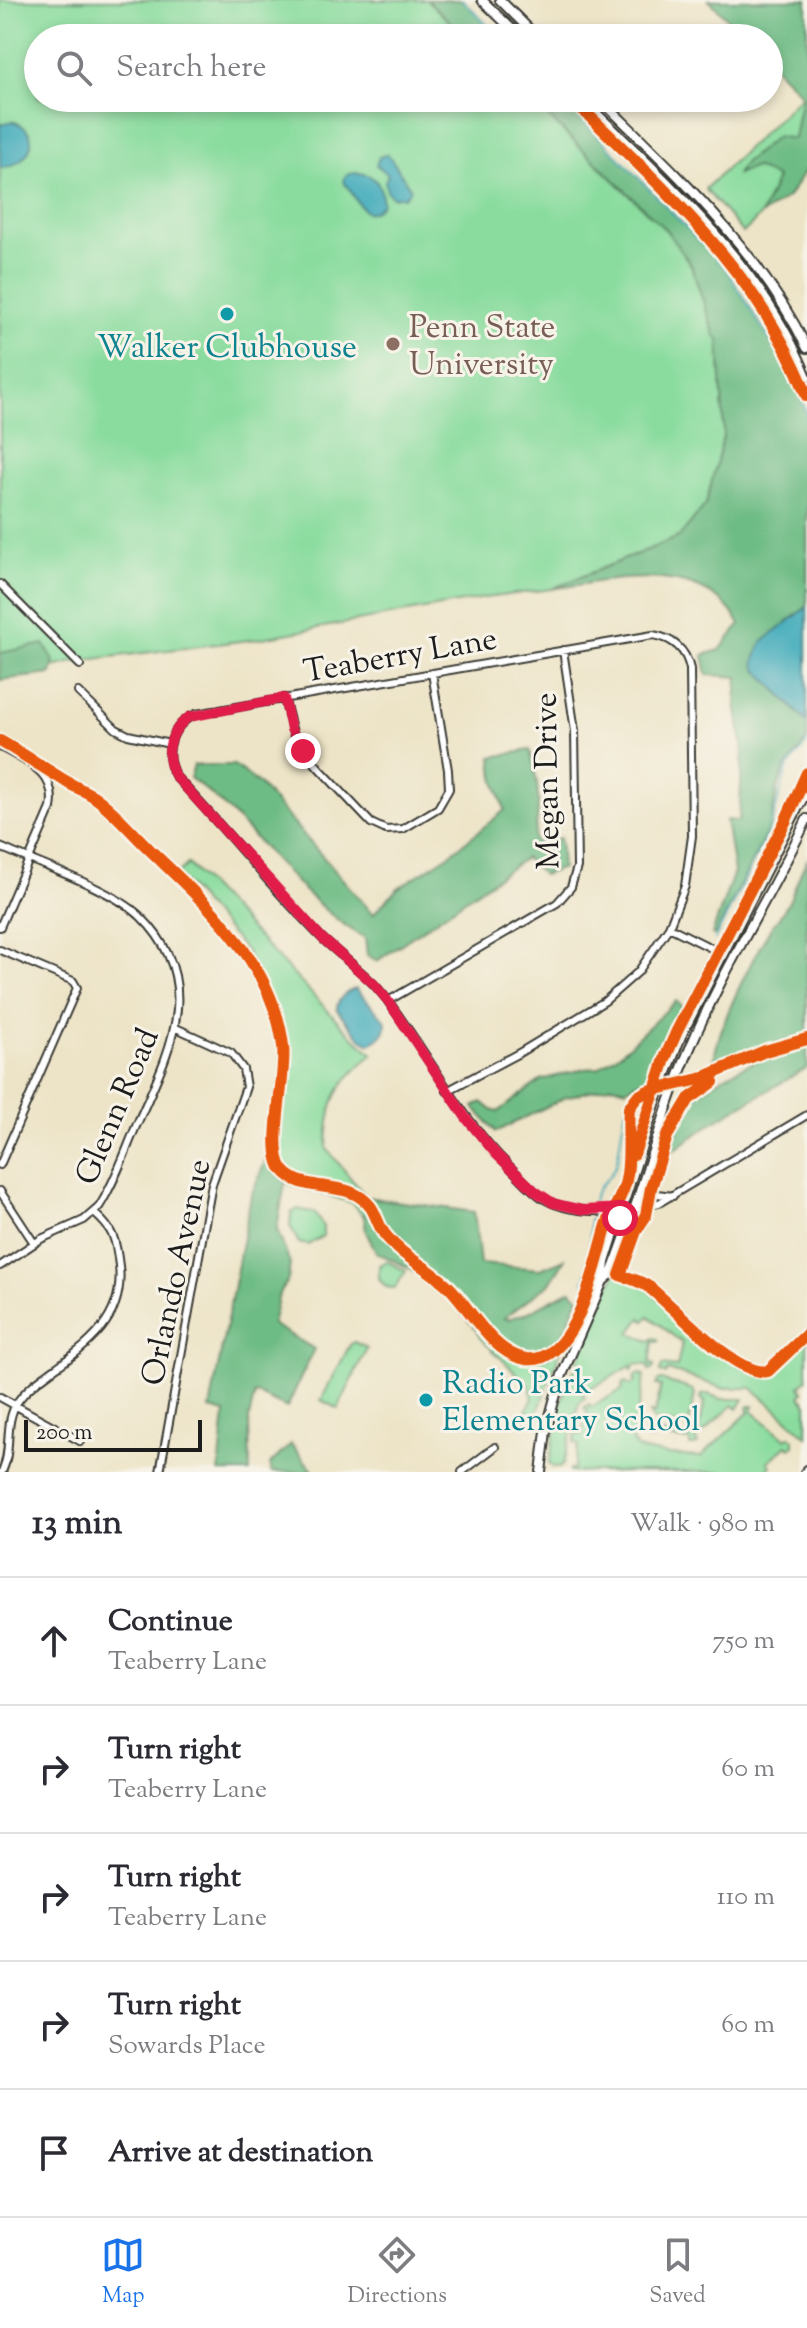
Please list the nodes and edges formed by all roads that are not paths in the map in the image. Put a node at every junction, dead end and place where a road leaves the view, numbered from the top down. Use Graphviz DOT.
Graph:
graph roads {
  1 [pos="482,0"];
  2 [pos="500,0"];
  3 [pos="507,24"];
  4 [pos="524,24"];
  5 [pos="595,112"];
  6 [pos="613,112"];
  7 [pos="807,348"];
  8 [pos="806,371"];
  9 [pos="0,584"];
  10 [pos="563,650"];
  11 [pos="80,665"];
  12 [pos="432,673"];
  13 [pos="78,692"];
  14 [pos="284,698"];
  15 [pos="170,744"];
  16 [pos="0,747"];
  17 [pos="807,790"];
  18 [pos="807,819"];
  19 [pos="0,847"];
  20 [pos="29,860"];
  21 [pos="0,927"];
  22 [pos="669,927"];
  23 [pos="0,950"];
  24 [pos="723,954"];
  25 [pos="388,1001"];
  26 [pos="176,1028"];
  27 [pos="447,1091"];
  28 [pos="807,1115"];
  29 [pos="0,1165"];
  30 [pos="647,1172"];
  31 [pos="0,1191"];
  32 [pos="676,1195"];
  33 [pos="623,1208"];
  34 [pos="637,1208"];
  35 [pos="596,1210"];
  36 [pos="94,1213"];
  37 [pos="614,1233"];
  38 [pos="34,1243"];
  39 [pos="0,1266"];
  40 [pos="603,1281"];
  41 [pos="0,1397"];
  42 [pos="15,1405"];
  43 [pos="80,1441"];
  44 [pos="495,1447"];
  45 [pos="2,1472"];
  46 [pos="160,1472"];
  47 [pos="462,1472"];
  48 [pos="541,1472"];
  1 -- 3 [label="main road"];
  2 -- 4 [label="main road"];
  5 -- 8 [label="main road"];
  6 -- 7 [label="main road"];
  9 -- 11 [label="street"];
  10 -- 12 [label="street, Teaberry Lane"];
  10 -- 22 [label="street, Teaberry Lane"];
  10 -- 25 [label="street, Megan Drive"];
  12 -- 14 [label="street, Teaberry Lane"];
  12 -- 14 [label="street"];
  13 -- 15 [label="street"];
  14 -- 15 [label="street, Teaberry Lane"];
  15 -- 25 [label="street"];
  16 -- 20 [label="street"];
  17 -- 24 [label="main road"];
  18 -- 30 [label="main road"];
  19 -- 20 [label="street, Glenn Road"];
  20 -- 21 [label="street"];
  20 -- 26 [label="street, Glenn Road"];
  22 -- 24 [label="street"];
  22 -- 27 [label="street"];
  23 -- 29 [label="street"];
  24 -- 33 [label="main road"];
  25 -- 27 [label="street"];
  26 -- 36 [label="street, Glenn Road"];
  26 -- 46 [label="street, Orlando Avenue"];
  27 -- 35 [label="street"];
  28 -- 32 [label="street"];
  30 -- 32 [label="street"];
  30 -- 34 [label="main road"];
  31 -- 38 [label="street"];
  32 -- 34 [label="street"];
  33 -- 34 [label="street"];
  33 -- 35 [label="street"];
  33 -- 37 [label="main road"];
  34 -- 40 [label="main road"];
  35 -- 37 [label="street"];
  36 -- 38 [label="street"];
  36 -- 42 [label="street, Glenn Road"];
  37 -- 40 [label="main road"];
  38 -- 39 [label="street"];
  40 -- 48 [label="main road"];
  41 -- 42 [label="street"];
  42 -- 43 [label="street"];
  42 -- 45 [label="street"];
  44 -- 47 [label="street"];
}
